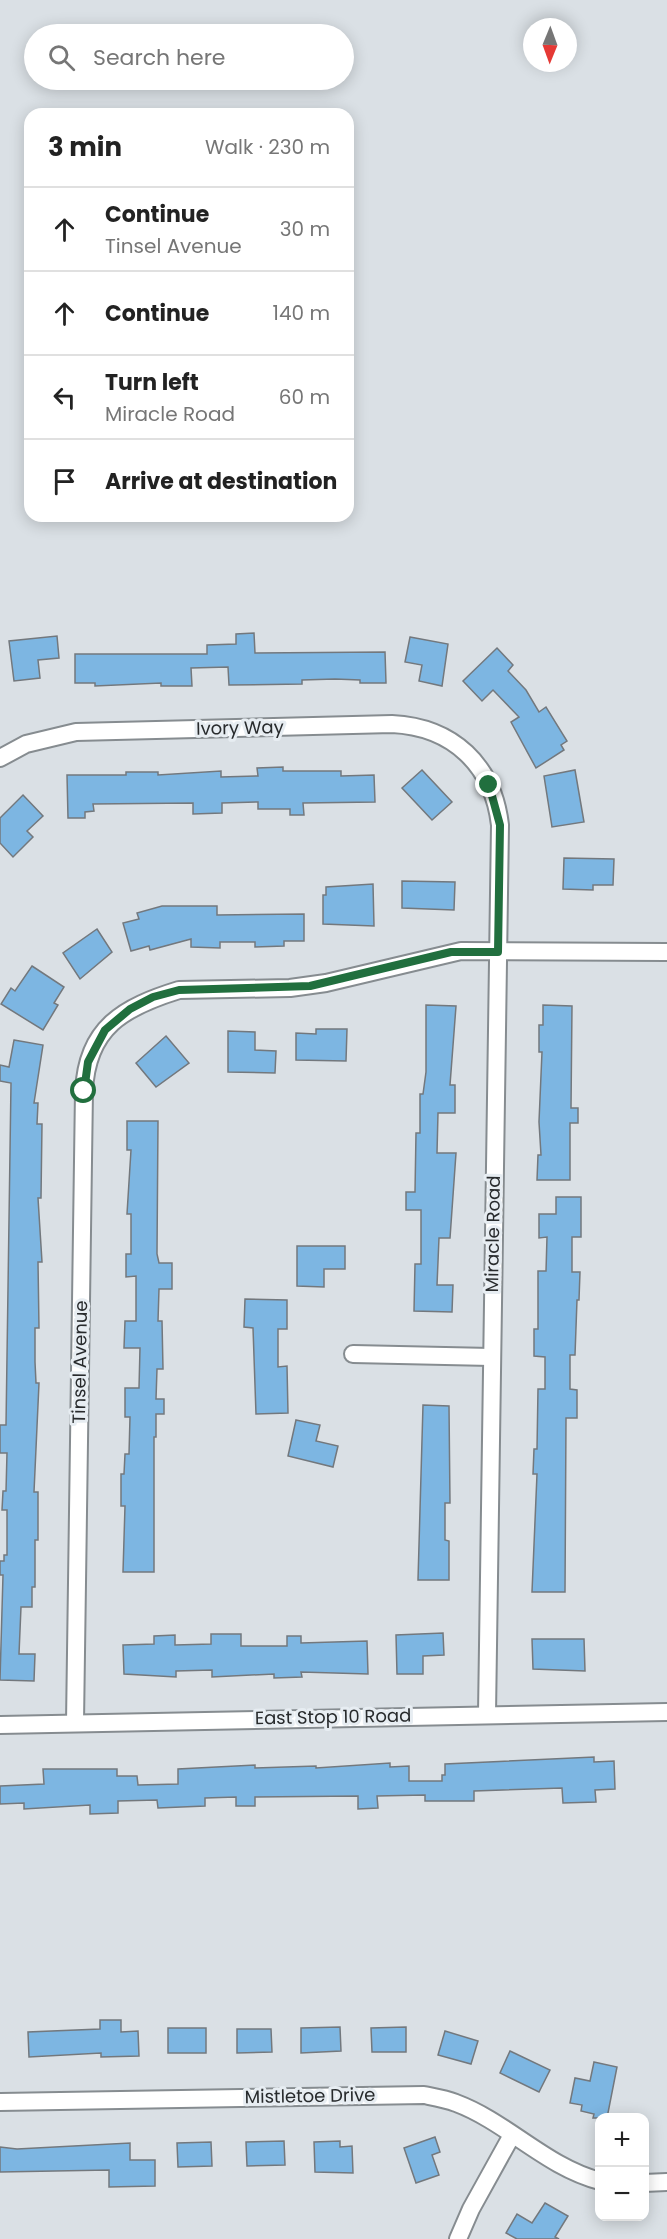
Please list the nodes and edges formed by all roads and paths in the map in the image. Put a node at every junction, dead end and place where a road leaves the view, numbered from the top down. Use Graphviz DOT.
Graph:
graph roads {
  1 [pos="0,758"];
  2 [pos="474,761"];
  3 [pos="498,952"];
  4 [pos="667,952"];
  5 [pos="353,1354"];
  6 [pos="491,1356"];
  7 [pos="667,1712"];
  8 [pos="487,1714"];
  9 [pos="75,1723"];
  10 [pos="0,1725"];
  11 [pos="0,2102"];
  12 [pos="512,2134"];
  13 [pos="595,2179"];
  14 [pos="667,2182"];
  15 [pos="649,2183"];
  16 [pos="458,2239"];
  1 -- 2 [label="street, Ivory Way"];
  2 -- 3 [label="street, Miracle Road"];
  3 -- 4 [label="street, Tinsel Avenue"];
  3 -- 6 [label="street, Miracle Road"];
  3 -- 9 [label="street, Tinsel Avenue"];
  5 -- 6 [label="street"];
  6 -- 8 [label="street, Miracle Road"];
  7 -- 8 [label="street, East Stop 10 Road"];
  8 -- 9 [label="street, East Stop 10 Road"];
  9 -- 10 [label="street, East Stop 10 Road"];
  11 -- 12 [label="street, Mistletoe Drive"];
  12 -- 13 [label="street, Mistletoe Drive"];
  12 -- 16 [label="street"];
  14 -- 15 [label="street"];
}
